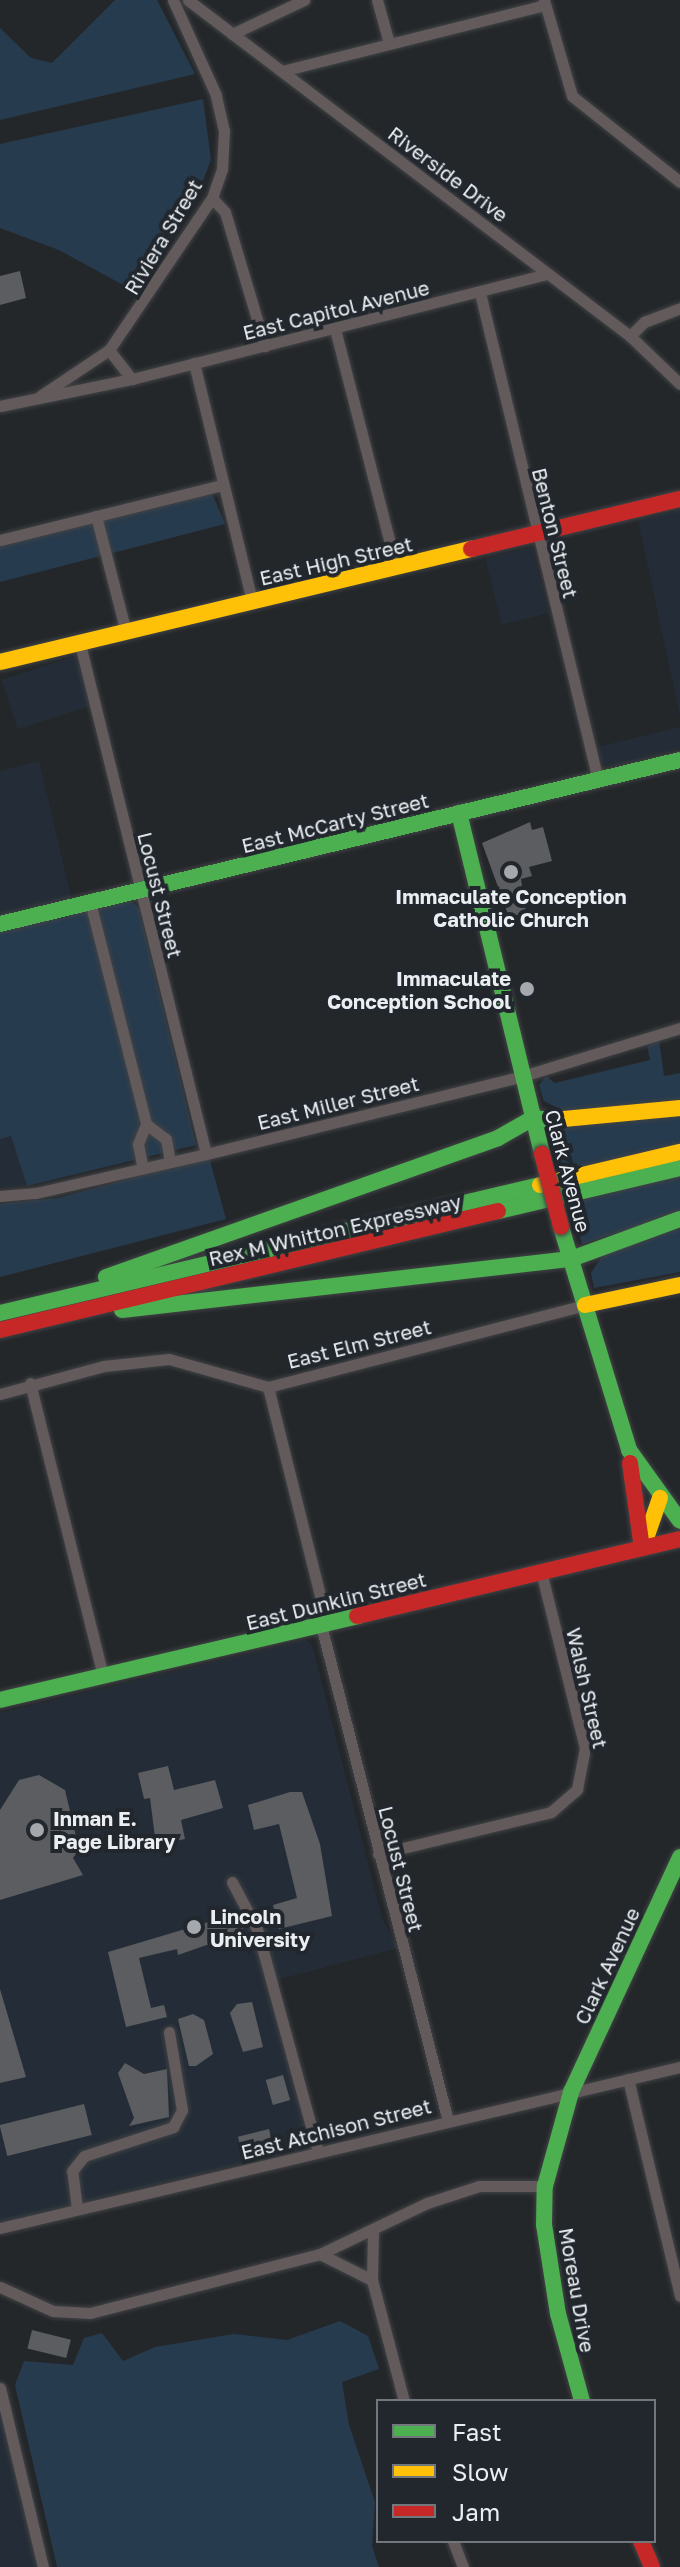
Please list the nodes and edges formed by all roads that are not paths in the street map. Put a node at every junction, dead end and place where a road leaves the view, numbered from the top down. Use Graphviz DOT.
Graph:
graph roads {
  1 [pos="173,0"];
  2 [pos="188,0"];
  3 [pos="304,0"];
  4 [pos="377,0"];
  5 [pos="544,3"];
  6 [pos="232,34"];
  7 [pos="389,43"];
  8 [pos="282,71"];
  9 [pos="680,182"];
  10 [pos="212,198"];
  11 [pos="548,274"];
  12 [pos="480,293"];
  13 [pos="680,308"];
  14 [pos="335,329"];
  15 [pos="630,336"];
  16 [pos="265,346"];
  17 [pos="109,350"];
  18 [pos="194,363"];
  19 [pos="132,379"];
  20 [pos="680,384"];
  21 [pos="40,396"];
  22 [pos="0,406"];
  23 [pos="223,485"];
  24 [pos="680,499"];
  25 [pos="96,516"];
  26 [pos="537,536"];
  27 [pos="0,540"];
  28 [pos="396,567"];
  29 [pos="252,601"];
  30 [pos="126,632"];
  31 [pos="80,644"];
  32 [pos="0,660"];
  33 [pos="680,760"];
  34 [pos="598,780"];
  35 [pos="459,813"];
  36 [pos="140,890"];
  37 [pos="90,902"];
  38 [pos="0,924"];
  39 [pos="680,1028"];
  40 [pos="523,1076"];
  41 [pos="680,1108"];
  42 [pos="533,1118"];
  43 [pos="146,1124"];
  44 [pos="680,1152"];
  45 [pos="206,1154"];
  46 [pos="170,1162"];
  47 [pos="680,1168"];
  48 [pos="143,1169"];
  49 [pos="0,1196"];
  50 [pos="680,1219"];
  51 [pos="571,1259"];
  52 [pos="680,1285"];
  53 [pos="34,1305"];
  54 [pos="585,1305"];
  55 [pos="78,1311"];
  56 [pos="0,1313"];
  57 [pos="0,1330"];
  58 [pos="30,1383"];
  59 [pos="268,1387"];
  60 [pos="0,1394"];
  61 [pos="629,1450"];
  62 [pos="660,1498"];
  63 [pos="680,1521"];
  64 [pos="680,1539"];
  65 [pos="642,1548"];
  66 [pos="541,1572"];
  67 [pos="324,1624"];
  68 [pos="103,1675"];
  69 [pos="0,1700"];
  70 [pos="378,1854"];
  71 [pos="680,1857"];
  72 [pos="232,1882"];
  73 [pos="169,2032"];
  74 [pos="680,2067"];
  75 [pos="628,2079"];
  76 [pos="571,2092"];
  77 [pos="448,2121"];
  78 [pos="318,2152"];
  79 [pos="545,2186"];
  80 [pos="77,2209"];
  81 [pos="0,2228"];
  82 [pos="373,2231"];
  83 [pos="320,2254"];
  84 [pos="372,2280"];
  85 [pos="0,2287"];
  86 [pos="680,2296"];
  87 [pos="0,2388"];
  88 [pos="403,2399"];
  89 [pos="581,2399"];
  90 [pos="454,2543"];
  91 [pos="641,2543"];
  92 [pos="646,2565"];
  93 [pos="43,2567"];
  94 [pos="463,2567"];
  1 -- 10 [label="street, Riviera Street"];
  2 -- 6 [label="street, Riverside Drive"];
  3 -- 6 [label="street"];
  4 -- 7 [label="street"];
  5 -- 7 [label="street"];
  5 -- 9 [label="street"];
  6 -- 8 [label="street, Riverside Drive"];
  7 -- 8 [label="street"];
  8 -- 11 [label="street, Riverside Drive"];
  10 -- 16 [label="street"];
  10 -- 17 [label="street, Riviera Street"];
  11 -- 12 [label="street, East Capitol Avenue"];
  11 -- 15 [label="street, Riverside Drive"];
  12 -- 14 [label="street, East Capitol Avenue"];
  12 -- 26 [label="street, Benton Street"];
  13 -- 15 [label="street"];
  14 -- 16 [label="street, East Capitol Avenue"];
  14 -- 28 [label="street"];
  15 -- 20 [label="street, Riverside Drive"];
  16 -- 18 [label="street, East Capitol Avenue"];
  17 -- 19 [label="street"];
  17 -- 21 [label="street, East Capitol Avenue"];
  18 -- 19 [label="street, East Capitol Avenue"];
  18 -- 23 [label="street"];
  19 -- 21 [label="street, East Capitol Avenue"];
  21 -- 22 [label="street, East Capitol Avenue"];
  23 -- 25 [label="street"];
  23 -- 29 [label="street"];
  24 -- 26 [label="main road, East High Street"];
  25 -- 27 [label="street"];
  25 -- 30 [label="street"];
  26 -- 28 [label="main road, East High Street"];
  26 -- 34 [label="street, Benton Street"];
  28 -- 29 [label="main road, East High Street"];
  29 -- 30 [label="main road, East High Street"];
  30 -- 31 [label="main road, East High Street"];
  31 -- 32 [label="main road, East High Street"];
  31 -- 36 [label="street, Locust Street"];
  33 -- 34 [label="main road, East McCarty Street"];
  34 -- 35 [label="main road, East McCarty Street"];
  35 -- 36 [label="main road, East McCarty Street"];
  35 -- 40 [label="main road, Clark Avenue"];
  36 -- 37 [label="main road, East McCarty Street"];
  36 -- 45 [label="street, Locust Street"];
  37 -- 38 [label="main road, East McCarty Street"];
  37 -- 43 [label="street"];
  39 -- 40 [label="street, East Miller Street"];
  40 -- 42 [label="main road, Clark Avenue"];
  40 -- 45 [label="street, East Miller Street"];
  41 -- 42 [label="main road"];
  42 -- 51 [label="main road, Clark Avenue, bridge"];
  42 -- 53 [label="main road"];
  43 -- 46 [label="street"];
  43 -- 48 [label="street"];
  44 -- 53 [label="main road, Rex M Whitton Expressway"];
  45 -- 46 [label="street, East Miller Street"];
  46 -- 48 [label="street, East Miller Street"];
  47 -- 55 [label="main road, Rex M Whitton Expressway"];
  48 -- 49 [label="street, East Miller Street"];
  50 -- 51 [label="main road"];
  51 -- 54 [label="main road, Clark Avenue"];
  51 -- 55 [label="main road"];
  52 -- 54 [label="main road, East Elm Street"];
  53 -- 56 [label="main road, Rex M Whitton Expressway"];
  54 -- 59 [label="street, East Elm Street"];
  54 -- 61 [label="main road, Clark Avenue"];
  55 -- 57 [label="main road, Rex M Whitton Expressway"];
  58 -- 59 [label="street, East Elm Street"];
  58 -- 60 [label="street, East Elm Street"];
  58 -- 68 [label="street"];
  59 -- 67 [label="street, Locust Street"];
  61 -- 62 [label="main road, Clark Avenue"];
  61 -- 65 [label="main road"];
  62 -- 63 [label="main road, Clark Avenue"];
  62 -- 65 [label="main road"];
  64 -- 65 [label="main road, East Dunklin Street"];
  65 -- 66 [label="main road, East Dunklin Street"];
  66 -- 67 [label="main road, East Dunklin Street"];
  66 -- 70 [label="street, Walsh Street"];
  67 -- 68 [label="main road, East Dunklin Street"];
  67 -- 70 [label="street, Locust Street"];
  68 -- 69 [label="main road, East Dunklin Street"];
  70 -- 77 [label="street, Locust Street"];
  71 -- 76 [label="main road, Clark Avenue"];
  72 -- 78 [label="street"];
  73 -- 80 [label="street"];
  74 -- 75 [label="street, East Atchison Street"];
  75 -- 76 [label="street, East Atchison Street"];
  75 -- 86 [label="street"];
  76 -- 77 [label="street, East Atchison Street"];
  76 -- 79 [label="main road, Moreau Drive"];
  77 -- 78 [label="street, East Atchison Street"];
  78 -- 80 [label="street, East Atchison Street"];
  79 -- 82 [label="street"];
  79 -- 89 [label="main road, Moreau Drive"];
  80 -- 81 [label="street, East Atchison Street"];
  82 -- 83 [label="street"];
  82 -- 84 [label="street"];
  83 -- 84 [label="street"];
  83 -- 85 [label="street"];
  84 -- 88 [label="street"];
  87 -- 93 [label="street"];
  90 -- 94 [label="street"];
  91 -- 92 [label="main road"];
}
